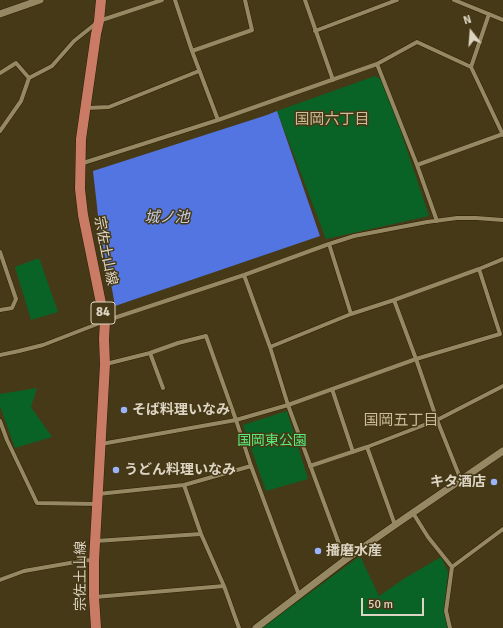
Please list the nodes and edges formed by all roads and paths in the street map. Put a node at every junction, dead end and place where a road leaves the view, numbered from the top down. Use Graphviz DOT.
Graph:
graph roads {
  1 [pos="40,0"];
  2 [pos="101,0"];
  3 [pos="162,0"];
  4 [pos="176,0"];
  5 [pos="246,0"];
  6 [pos="305,0"];
  7 [pos="397,0"];
  8 [pos="454,0"];
  9 [pos="0,14"];
  10 [pos="489,14"];
  11 [pos="503,20"];
  12 [pos="99,21"];
  13 [pos="315,31"];
  14 [pos="192,51"];
  15 [pos="377,64"];
  16 [pos="470,67"];
  17 [pos="199,70"];
  18 [pos="0,73"];
  19 [pos="29,78"];
  20 [pos="333,80"];
  21 [pos="86,108"];
  22 [pos="218,120"];
  23 [pos="0,131"];
  24 [pos="503,134"];
  25 [pos="80,164"];
  26 [pos="417,165"];
  27 [pos="503,220"];
  28 [pos="437,221"];
  29 [pos="328,244"];
  30 [pos="0,252"];
  31 [pos="503,259"];
  32 [pos="479,269"];
  33 [pos="244,275"];
  34 [pos="394,300"];
  35 [pos="0,310"];
  36 [pos="351,314"];
  37 [pos="105,321"];
  38 [pos="270,346"];
  39 [pos="150,353"];
  40 [pos="0,355"];
  41 [pos="416,359"];
  42 [pos="105,364"];
  43 [pos="503,386"];
  44 [pos="163,388"];
  45 [pos="332,390"];
  46 [pos="288,405"];
  47 [pos="236,420"];
  48 [pos="437,420"];
  49 [pos="0,421"];
  50 [pos="101,444"];
  51 [pos="367,447"];
  52 [pos="503,451"];
  53 [pos="353,452"];
  54 [pos="251,466"];
  55 [pos="310,466"];
  56 [pos="461,480"];
  57 [pos="184,485"];
  58 [pos="98,499"];
  59 [pos="413,513"];
  60 [pos="395,525"];
  61 [pos="503,529"];
  62 [pos="201,534"];
  63 [pos="95,541"];
  64 [pos="345,560"];
  65 [pos="94,561"];
  66 [pos="452,567"];
  67 [pos="0,580"];
  68 [pos="224,586"];
  69 [pos="299,595"];
  70 [pos="94,598"];
  71 [pos="96,628"];
  72 [pos="239,628"];
  73 [pos="256,628"];
  74 [pos="450,628"];
  1 -- 9 [label="street"];
  2 -- 12 [label="main road, 宗佐土山線 / 84"];
  3 -- 12 [label="street"];
  4 -- 14 [label="street"];
  5 -- 14 [label="street"];
  6 -- 13 [label="street"];
  7 -- 13 [label="street"];
  8 -- 10 [label="street"];
  10 -- 11 [label="street"];
  10 -- 16 [label="street"];
  12 -- 19 [label="street"];
  12 -- 21 [label="main road, 宗佐土山線 / 84"];
  13 -- 20 [label="street"];
  14 -- 17 [label="street"];
  15 -- 16 [label="street"];
  15 -- 20 [label="street"];
  15 -- 26 [label="street"];
  16 -- 24 [label="street"];
  17 -- 21 [label="street"];
  17 -- 22 [label="street"];
  18 -- 19 [label="street"];
  19 -- 23 [label="street"];
  20 -- 22 [label="street"];
  21 -- 25 [label="main road, 宗佐土山線 / 84"];
  22 -- 25 [label="street"];
  24 -- 26 [label="street"];
  25 -- 37 [label="main road, 宗佐土山線 / 84"];
  26 -- 28 [label="street"];
  27 -- 28 [label="street"];
  28 -- 29 [label="street"];
  29 -- 33 [label="street"];
  29 -- 36 [label="street"];
  30 -- 35 [label="street"];
  31 -- 32 [label="street"];
  32 -- 34 [label="street"];
  32 -- 41 [label="street"];
  33 -- 37 [label="street"];
  33 -- 38 [label="street"];
  34 -- 36 [label="street"];
  34 -- 41 [label="street"];
  36 -- 38 [label="street"];
  37 -- 40 [label="street"];
  37 -- 42 [label="main road, 宗佐土山線 / 84"];
  38 -- 46 [label="street"];
  39 -- 42 [label="street"];
  39 -- 44 [label="street"];
  39 -- 47 [label="street"];
  41 -- 45 [label="street"];
  41 -- 48 [label="street"];
  42 -- 50 [label="main road, 宗佐土山線 / 84"];
  43 -- 48 [label="street"];
  45 -- 46 [label="street"];
  45 -- 53 [label="street"];
  46 -- 47 [label="street"];
  46 -- 55 [label="street"];
  47 -- 50 [label="street"];
  47 -- 54 [label="street"];
  48 -- 51 [label="street"];
  48 -- 56 [label="street"];
  49 -- 58 [label="street"];
  50 -- 58 [label="main road, 宗佐土山線 / 84"];
  51 -- 53 [label="street"];
  51 -- 60 [label="street"];
  52 -- 56 [label="street"];
  53 -- 55 [label="street"];
  54 -- 57 [label="street"];
  54 -- 69 [label="street"];
  55 -- 64 [label="street"];
  56 -- 59 [label="street"];
  57 -- 58 [label="street"];
  57 -- 62 [label="street"];
  58 -- 63 [label="main road, 宗佐土山線 / 84"];
  59 -- 60 [label="street"];
  59 -- 66 [label="street"];
  60 -- 64 [label="street"];
  61 -- 66 [label="street"];
  62 -- 63 [label="street"];
  62 -- 68 [label="street"];
  63 -- 65 [label="main road, 宗佐土山線 / 84"];
  64 -- 69 [label="street"];
  65 -- 67 [label="street"];
  65 -- 70 [label="main road, 宗佐土山線 / 84"];
  66 -- 74 [label="street"];
  68 -- 70 [label="street"];
  68 -- 72 [label="street"];
  69 -- 73 [label="street"];
  70 -- 71 [label="main road, 宗佐土山線 / 84"];
}
